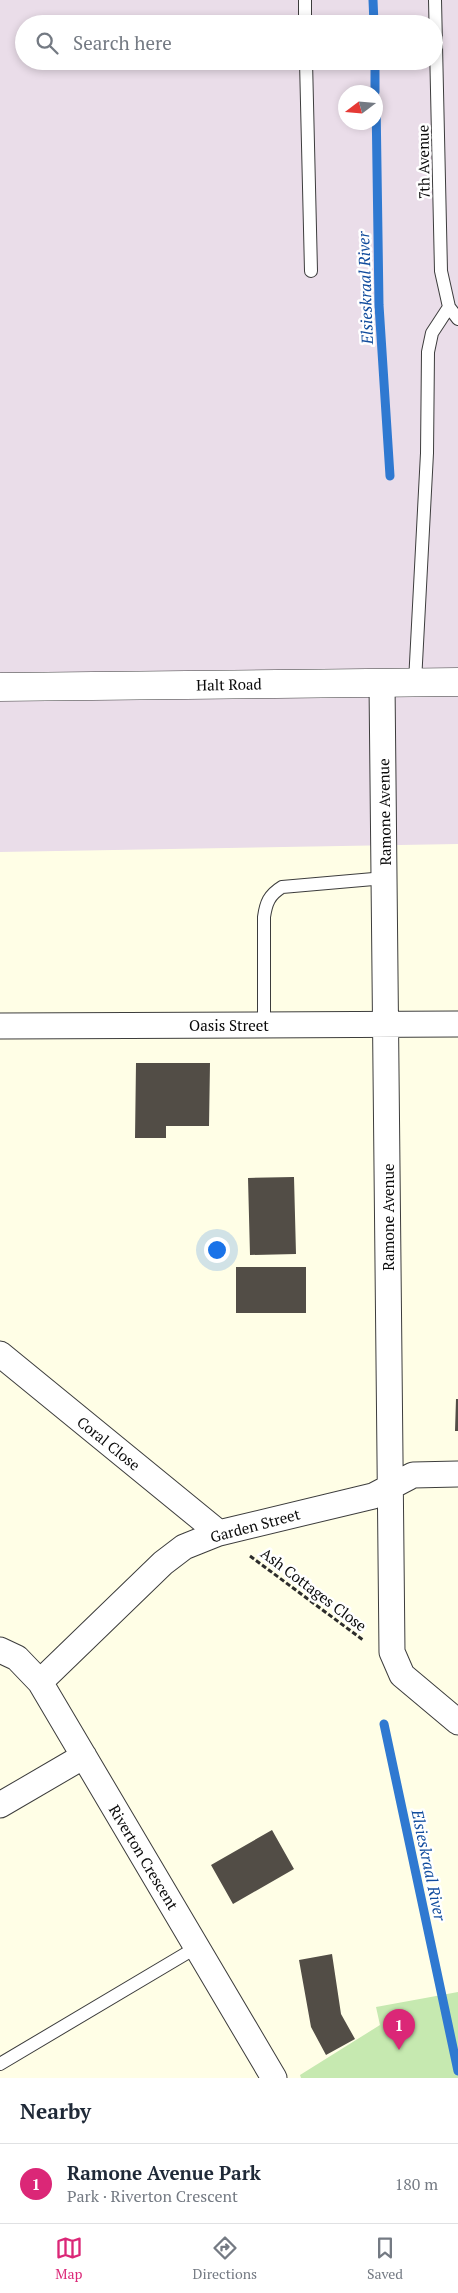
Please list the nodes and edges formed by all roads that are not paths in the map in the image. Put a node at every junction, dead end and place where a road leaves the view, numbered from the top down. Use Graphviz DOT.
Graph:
graph roads {
  1 [pos="305,0"];
  2 [pos="435,0"];
  3 [pos="305,15"];
  4 [pos="435,15"];
  5 [pos="306,70"];
  6 [pos="437,70"];
  7 [pos="311,271"];
  8 [pos="449,307"];
  9 [pos="458,319"];
  10 [pos="415,682"];
  11 [pos="458,682"];
  12 [pos="382,683"];
  13 [pos="0,687"];
  14 [pos="385,878"];
  15 [pos="458,1024"];
  16 [pos="264,1025"];
  17 [pos="387,1025"];
  18 [pos="0,1026"];
  19 [pos="0,1354"];
  20 [pos="458,1474"];
  21 [pos="390,1487"];
  22 [pos="218,1532"];
  23 [pos="0,1650"];
  24 [pos="40,1682"];
  25 [pos="458,1722"];
  26 [pos="84,1756"];
  27 [pos="0,1805"];
  28 [pos="197,1947"];
  29 [pos="0,2064"];
  30 [pos="274,2078"];
  1 -- 3 [label="lane"];
  2 -- 4 [label="lane, 7th Avenue"];
  5 -- 7 [label="lane"];
  6 -- 8 [label="lane, 7th Avenue"];
  8 -- 9 [label="lane, 7th Avenue"];
  8 -- 10 [label="lane"];
  10 -- 11 [label="street, Halt Road"];
  10 -- 12 [label="street, Halt Road"];
  12 -- 13 [label="street, Halt Road"];
  12 -- 14 [label="street, Ramone Avenue"];
  14 -- 16 [label="lane"];
  14 -- 17 [label="street, Ramone Avenue"];
  15 -- 17 [label="street, Oasis Street"];
  16 -- 17 [label="street, Oasis Street"];
  16 -- 18 [label="street, Oasis Street"];
  17 -- 21 [label="street, Ramone Avenue"];
  19 -- 22 [label="street, Coral Close"];
  20 -- 21 [label="street, Garden Street"];
  21 -- 22 [label="street, Garden Street"];
  21 -- 25 [label="street, Ramone Avenue"];
  22 -- 24 [label="street, Garden Street"];
  23 -- 24 [label="street, Riverton Crescent"];
  24 -- 26 [label="street, Riverton Crescent"];
  26 -- 27 [label="street"];
  26 -- 28 [label="street, Riverton Crescent"];
  28 -- 29 [label="lane"];
  28 -- 30 [label="street, Riverton Crescent"];
}
